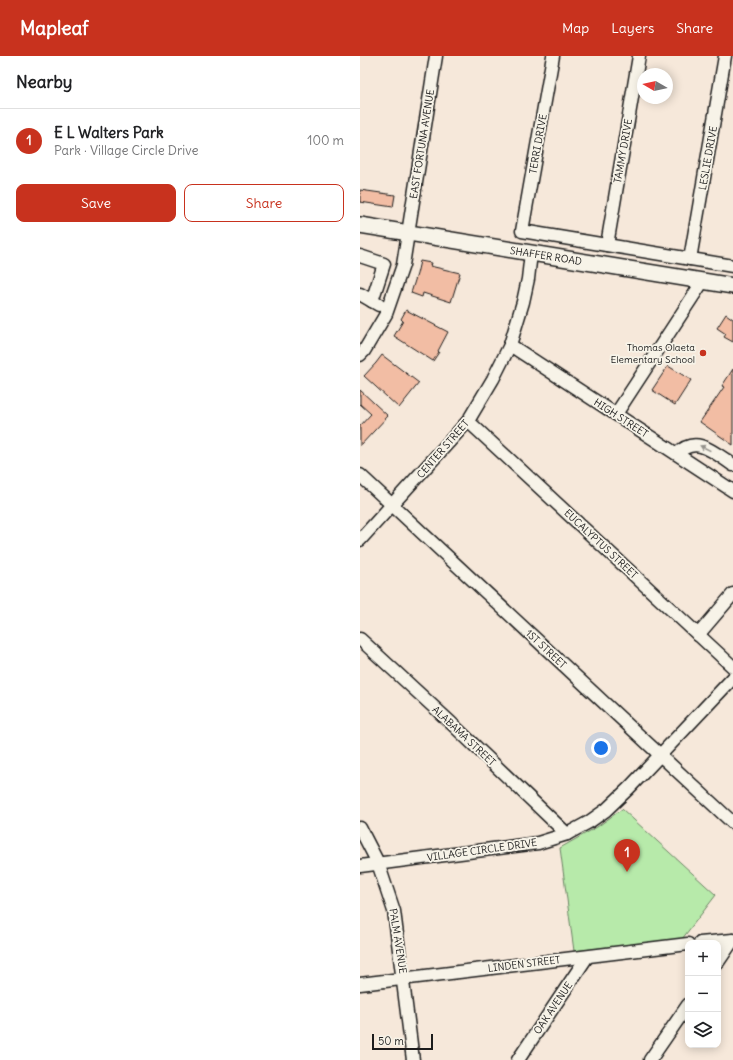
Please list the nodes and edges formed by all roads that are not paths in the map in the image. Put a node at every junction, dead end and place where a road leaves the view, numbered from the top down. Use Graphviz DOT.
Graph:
graph roads {
  1 [pos="436,56"];
  2 [pos="553,56"];
  3 [pos="639,56"];
  4 [pos="725,56"];
  5 [pos="360,225"];
  6 [pos="522,231"];
  7 [pos="409,233"];
  8 [pos="607,245"];
  9 [pos="531,253"];
  10 [pos="360,256"];
  11 [pos="690,259"];
  12 [pos="733,266"];
  13 [pos="703,281"];
  14 [pos="733,286"];
  15 [pos="360,294"];
  16 [pos="372,301"];
  17 [pos="387,310"];
  18 [pos="510,345"];
  19 [pos="360,355"];
  20 [pos="616,414"];
  21 [pos="468,421"];
  22 [pos="677,454"];
  23 [pos="733,465"];
  24 [pos="360,475"];
  25 [pos="733,491"];
  26 [pos="392,506"];
  27 [pos="360,540"];
  28 [pos="733,594"];
  29 [pos="698,635"];
  30 [pos="360,639"];
  31 [pos="733,667"];
  32 [pos="733,678"];
  33 [pos="660,756"];
  34 [pos="733,823"];
  35 [pos="360,828"];
  36 [pos="567,834"];
  37 [pos="378,863"];
  38 [pos="360,866"];
  39 [pos="733,940"];
  40 [pos="721,941"];
  41 [pos="685,944"];
  42 [pos="587,956"];
  43 [pos="721,958"];
  44 [pos="403,978"];
  45 [pos="360,984"];
  46 [pos="685,1009"];
  47 [pos="413,1060"];
  48 [pos="518,1060"];
  49 [pos="650,1060"];
  1 -- 7 [label="street, EAST FORTUNA AVENUE"];
  2 -- 6 [label="street, TERRI DRIVE"];
  3 -- 8 [label="street, TAMMY DRIVE"];
  4 -- 11 [label="street, LESLIE DRIVE"];
  5 -- 7 [label="main road, SHAFFER ROAD"];
  6 -- 8 [label="street, SHAFFER ROAD"];
  7 -- 9 [label="main road, SHAFFER ROAD"];
  7 -- 17 [label="street, EAST FORTUNA AVENUE"];
  8 -- 11 [label="street, SHAFFER ROAD"];
  9 -- 13 [label="main road, SHAFFER ROAD"];
  9 -- 18 [label="street, CENTER STREET"];
  10 -- 16 [label="street"];
  11 -- 12 [label="street, SHAFFER ROAD"];
  13 -- 14 [label="main road, SHAFFER ROAD"];
  13 -- 20 [label="street"];
  15 -- 16 [label="street"];
  16 -- 17 [label="street"];
  17 -- 19 [label="street, EAST FORTUNA AVENUE"];
  18 -- 20 [label="street, HIGH STREET"];
  18 -- 21 [label="street, CENTER STREET"];
  20 -- 22 [label="street, HIGH STREET"];
  21 -- 26 [label="street, CENTER STREET"];
  21 -- 29 [label="street, EUCALYPTUS STREET"];
  23 -- 22 [label="street, one-way"];
  22 -- 25 [label="street, HIGH STREET"];
  24 -- 26 [label="street, 1ST STREET"];
  26 -- 27 [label="street, CENTER STREET"];
  26 -- 33 [label="street, 1ST STREET"];
  28 -- 29 [label="street"];
  29 -- 31 [label="street, EUCALYPTUS STREET"];
  30 -- 36 [label="street, ALABAMA STREET"];
  32 -- 33 [label="street, VILLAGE CIRCLE DRIVE"];
  33 -- 34 [label="street, 1ST STREET"];
  33 -- 36 [label="street, VILLAGE CIRCLE DRIVE"];
  35 -- 37 [label="street, PALM AVENUE"];
  36 -- 37 [label="street, VILLAGE CIRCLE DRIVE"];
  37 -- 38 [label="street, VILLAGE CIRCLE DRIVE"];
  37 -- 44 [label="street, PALM AVENUE"];
  39 -- 40 [label="street"];
  39 -- 43 [label="street"];
  41 -- 42 [label="street, LINDEN STREET"];
  42 -- 44 [label="street, LINDEN STREET"];
  42 -- 48 [label="street, OAK AVENUE"];
  44 -- 45 [label="street, LINDEN STREET"];
  44 -- 47 [label="street, PALM AVENUE"];
  46 -- 49 [label="street"];
}
